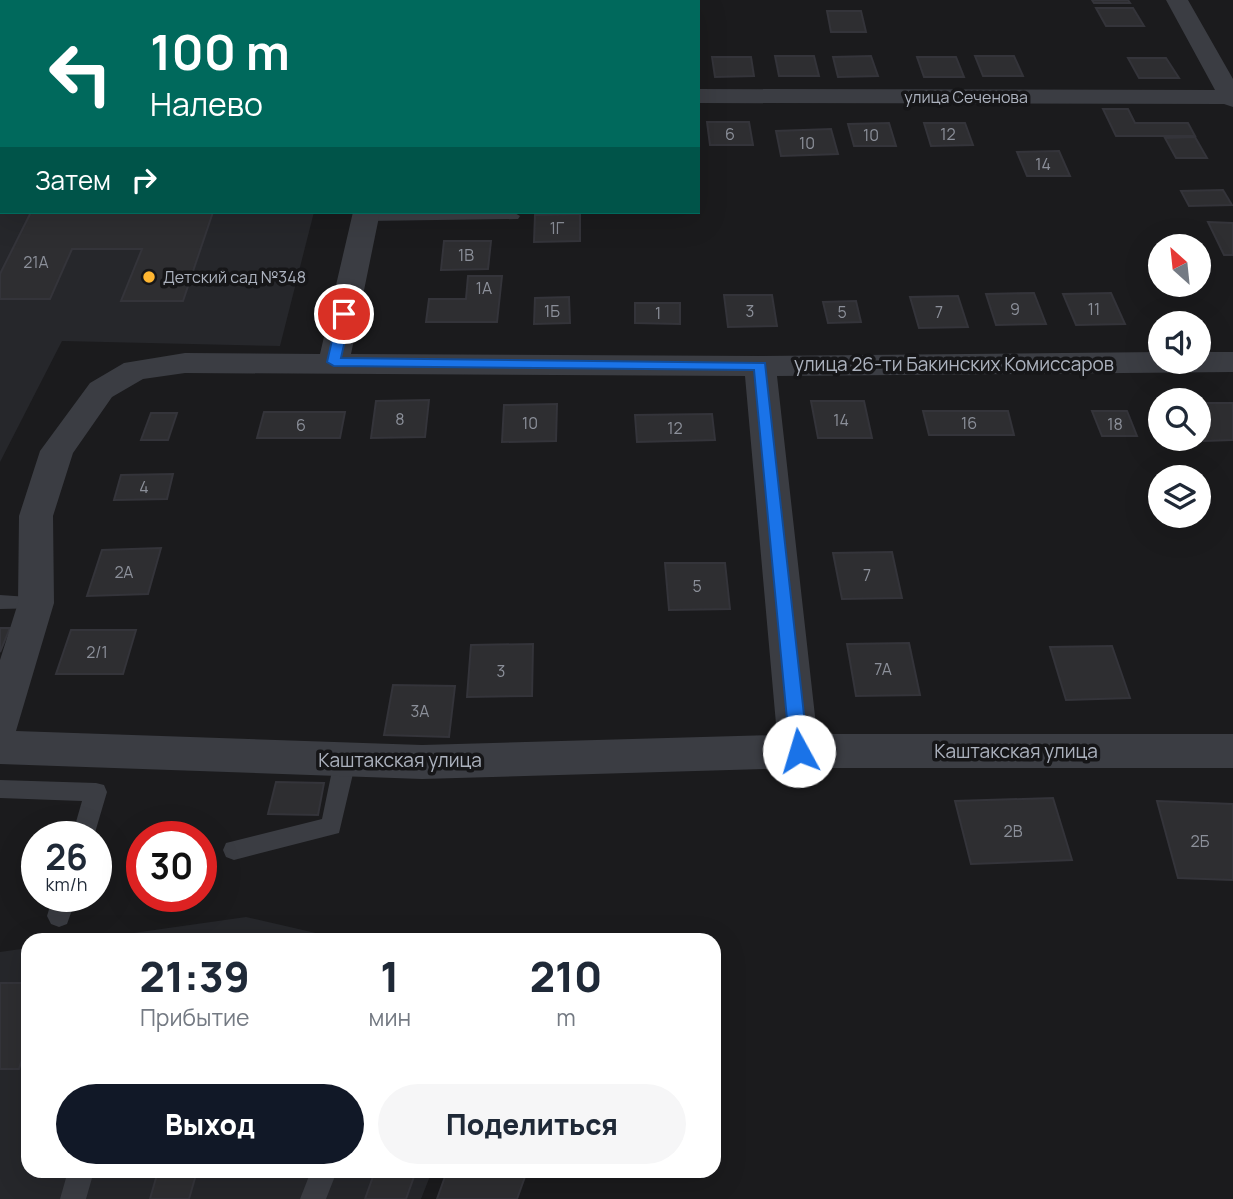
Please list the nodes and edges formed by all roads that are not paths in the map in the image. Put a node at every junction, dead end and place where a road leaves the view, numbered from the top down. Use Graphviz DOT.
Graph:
graph roads {
  1 [pos="1177,0"];
  2 [pos="700,96"];
  3 [pos="1232,98"];
  4 [pos="365,215"];
  5 [pos="513,216"];
  6 [pos="334,362"];
  7 [pos="1148,362"];
  8 [pos="1211,362"];
  9 [pos="1233,362"];
  10 [pos="760,366"];
  11 [pos="0,602"];
  12 [pos="36,603"];
  13 [pos="0,724"];
  14 [pos="0,747"];
  15 [pos="799,751"];
  16 [pos="1233,751"];
  17 [pos="345,761"];
  18 [pos="0,789"];
  19 [pos="87,821"];
  20 [pos="234,850"];
  21 [pos="78,1178"];
  22 [pos="321,1178"];
  23 [pos="73,1199"];
  24 [pos="313,1199"];
  1 -- 3 [label="street"];
  2 -- 3 [label="street, улица Сеченова"];
  4 -- 5 [label="lane"];
  4 -- 6 [label="street"];
  6 -- 10 [label="street, улица 26-ти Бакинских Комиссаров"];
  6 -- 12 [label="street, улица 26-ти Бакинских Комиссаров"];
  7 -- 10 [label="street, улица 26-ти Бакинских Комиссаров"];
  8 -- 9 [label="street, улица 26-ти Бакинских Комиссаров"];
  10 -- 15 [label="street"];
  11 -- 12 [label="lane"];
  12 -- 13 [label="street, улица 26-ти Бакинских Комиссаров"];
  14 -- 17 [label="street, Каштакская улица"];
  15 -- 16 [label="street, Каштакская улица"];
  15 -- 17 [label="street, Каштакская улица"];
  17 -- 20 [label="lane"];
  18 -- 19 [label="lane"];
  21 -- 23 [label="lane"];
  22 -- 24 [label="lane"];
}
